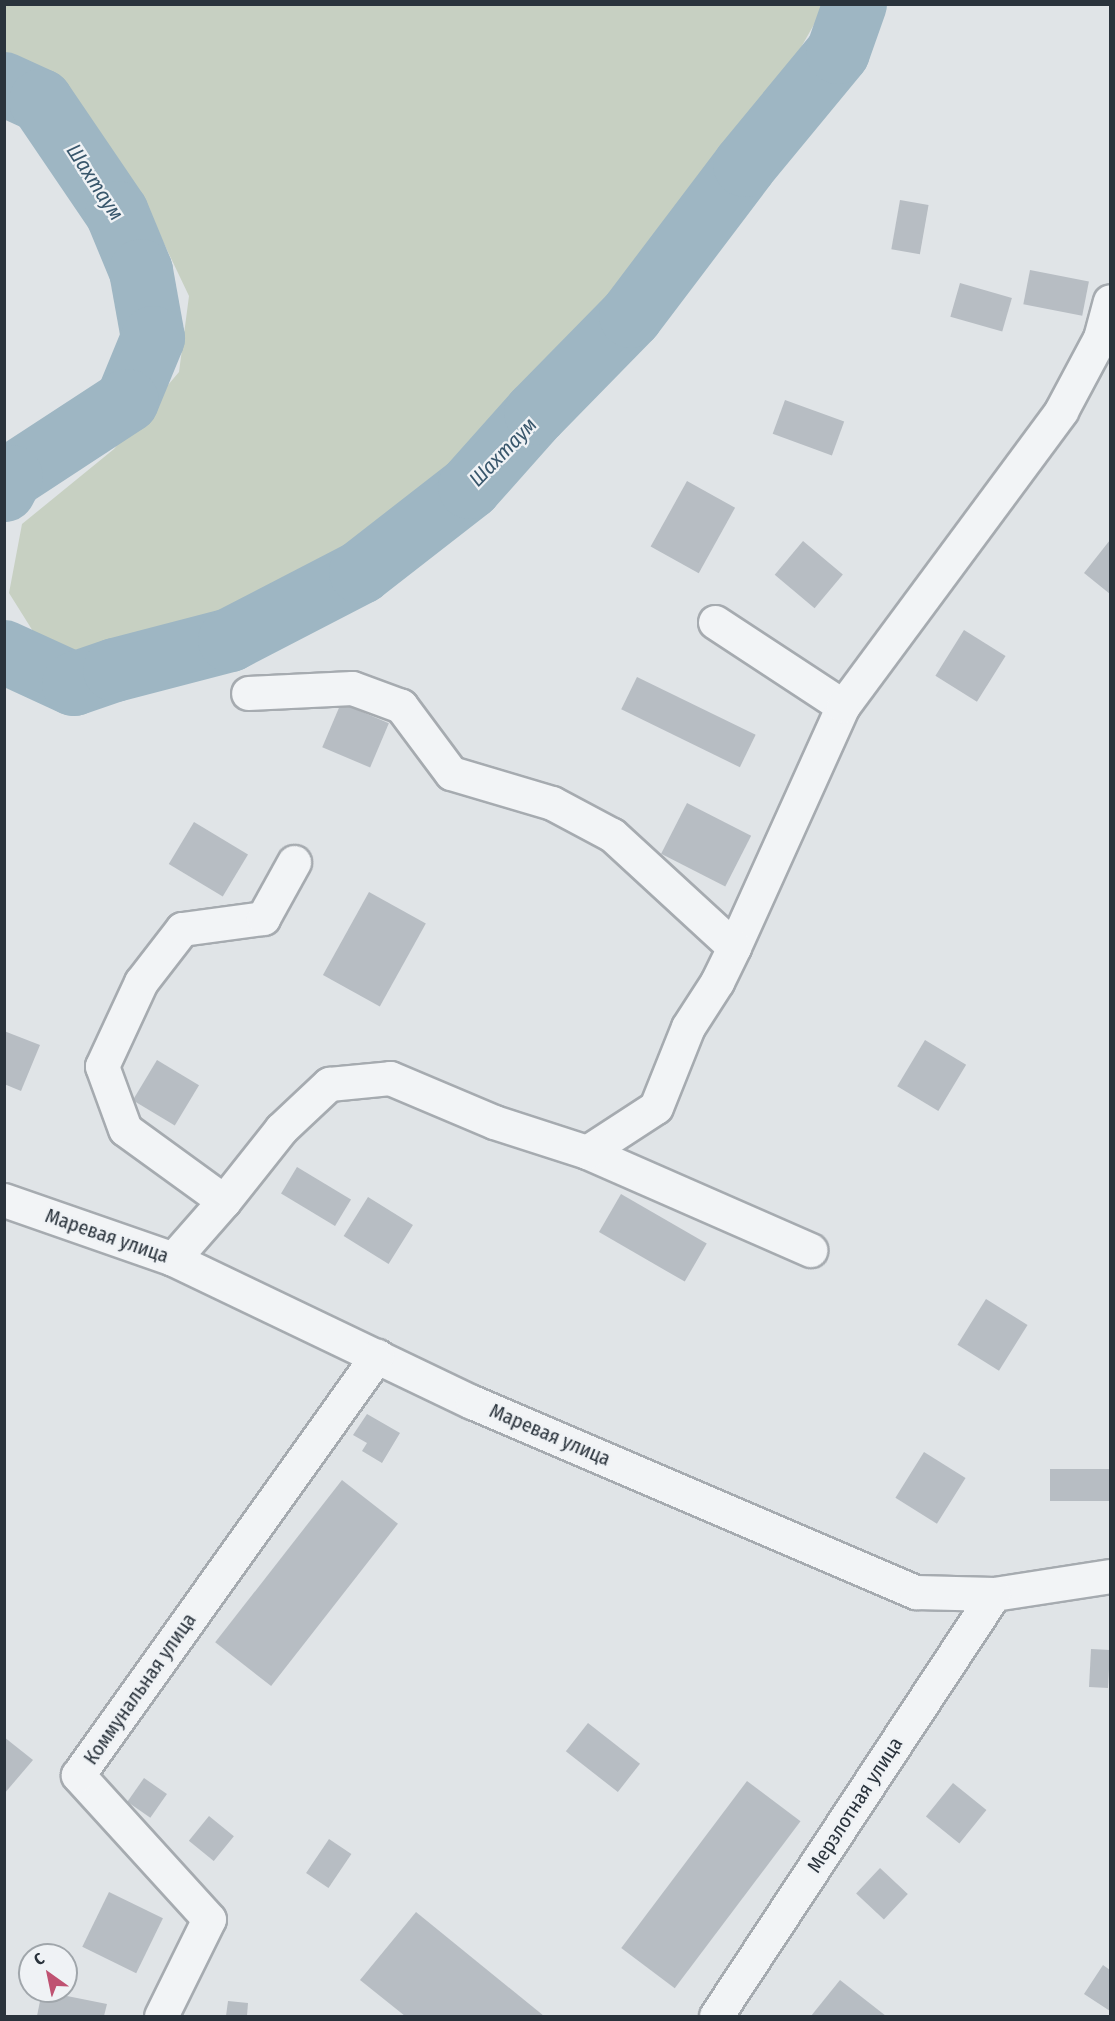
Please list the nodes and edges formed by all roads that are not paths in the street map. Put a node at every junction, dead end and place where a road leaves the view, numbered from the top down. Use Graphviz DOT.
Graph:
graph roads {
  1 [pos="1110,301"];
  2 [pos="715,622"];
  3 [pos="248,693"];
  4 [pos="843,706"];
  5 [pos="294,862"];
  6 [pos="734,947"];
  7 [pos="586,1152"];
  8 [pos="4,1200"];
  9 [pos="224,1201"];
  10 [pos="810,1250"];
  11 [pos="172,1259"];
  12 [pos="377,1356"];
  13 [pos="1110,1576"];
  14 [pos="994,1594"];
  15 [pos="161,2016"];
  16 [pos="716,2016"];
  1 -- 4 [label="street"];
  2 -- 4 [label="street"];
  3 -- 6 [label="street"];
  4 -- 6 [label="street"];
  5 -- 9 [label="street"];
  6 -- 7 [label="street"];
  7 -- 9 [label="street"];
  7 -- 10 [label="street"];
  8 -- 11 [label="street, Маревая улица"];
  9 -- 11 [label="street"];
  11 -- 12 [label="street, Маревая улица"];
  12 -- 14 [label="street, Маревая улица"];
  12 -- 15 [label="street, Коммунальная улица"];
  13 -- 14 [label="street, Маревая улица"];
  14 -- 16 [label="street, Мерзлотная улица"];
}
